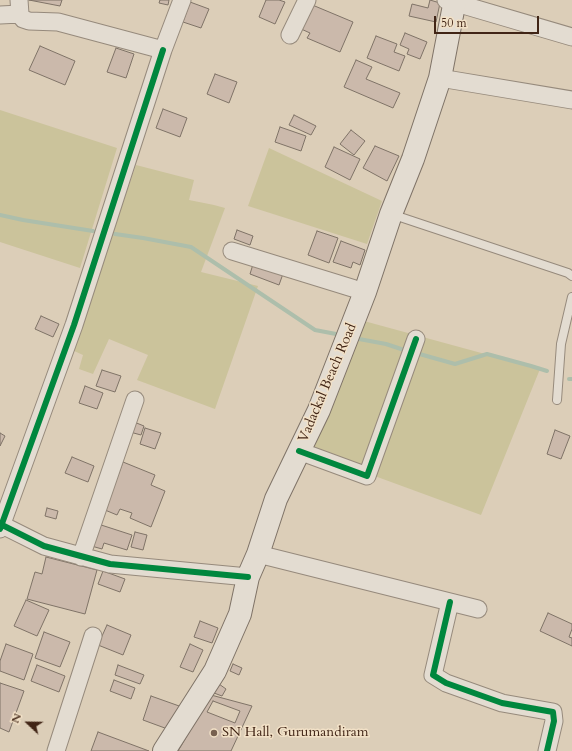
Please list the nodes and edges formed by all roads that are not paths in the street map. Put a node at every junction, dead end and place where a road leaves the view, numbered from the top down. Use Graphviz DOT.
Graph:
graph roads {
  1 [pos="182,0"];
  2 [pos="307,0"];
  3 [pos="451,1"];
  4 [pos="20,7"];
  5 [pos="0,14"];
  6 [pos="290,35"];
  7 [pos="572,37"];
  8 [pos="163,50"];
  9 [pos="440,78"];
  10 [pos="572,100"];
  11 [pos="391,214"];
  12 [pos="232,251"];
  13 [pos="572,276"];
  14 [pos="366,292"];
  15 [pos="572,297"];
  16 [pos="413,347"];
  17 [pos="135,400"];
  18 [pos="556,400"];
  19 [pos="299,451"];
  20 [pos="1,526"];
  21 [pos="258,554"];
  22 [pos="81,557"];
  23 [pos="248,577"];
  24 [pos="450,602"];
  25 [pos="478,609"];
  26 [pos="93,636"];
  27 [pos="56,751"];
  28 [pos="164,751"];
  29 [pos="547,751"];
  1 -- 8 [label="street"];
  2 -- 6 [label="street"];
  3 -- 7 [label="street"];
  3 -- 9 [label="main road, Vadackal Beach Road"];
  4 -- 5 [label="street"];
  4 -- 8 [label="street"];
  8 -- 20 [label="street"];
  9 -- 10 [label="street"];
  9 -- 11 [label="main road, Vadackal Beach Road"];
  11 -- 13 [label="lane"];
  11 -- 14 [label="main road, Vadackal Beach Road"];
  12 -- 14 [label="street"];
  14 -- 19 [label="main road, Vadackal Beach Road"];
  15 -- 18 [label="lane"];
  16 -- 19 [label="street"];
  17 -- 22 [label="street"];
  19 -- 21 [label="main road, Vadackal Beach Road"];
  20 -- 22 [label="street"];
  21 -- 23 [label="main road, Vadackal Beach Road"];
  21 -- 24 [label="street"];
  22 -- 23 [label="street"];
  23 -- 28 [label="main road, Vadackal Beach Road"];
  24 -- 25 [label="street"];
  24 -- 29 [label="street"];
  26 -- 27 [label="street"];
}
